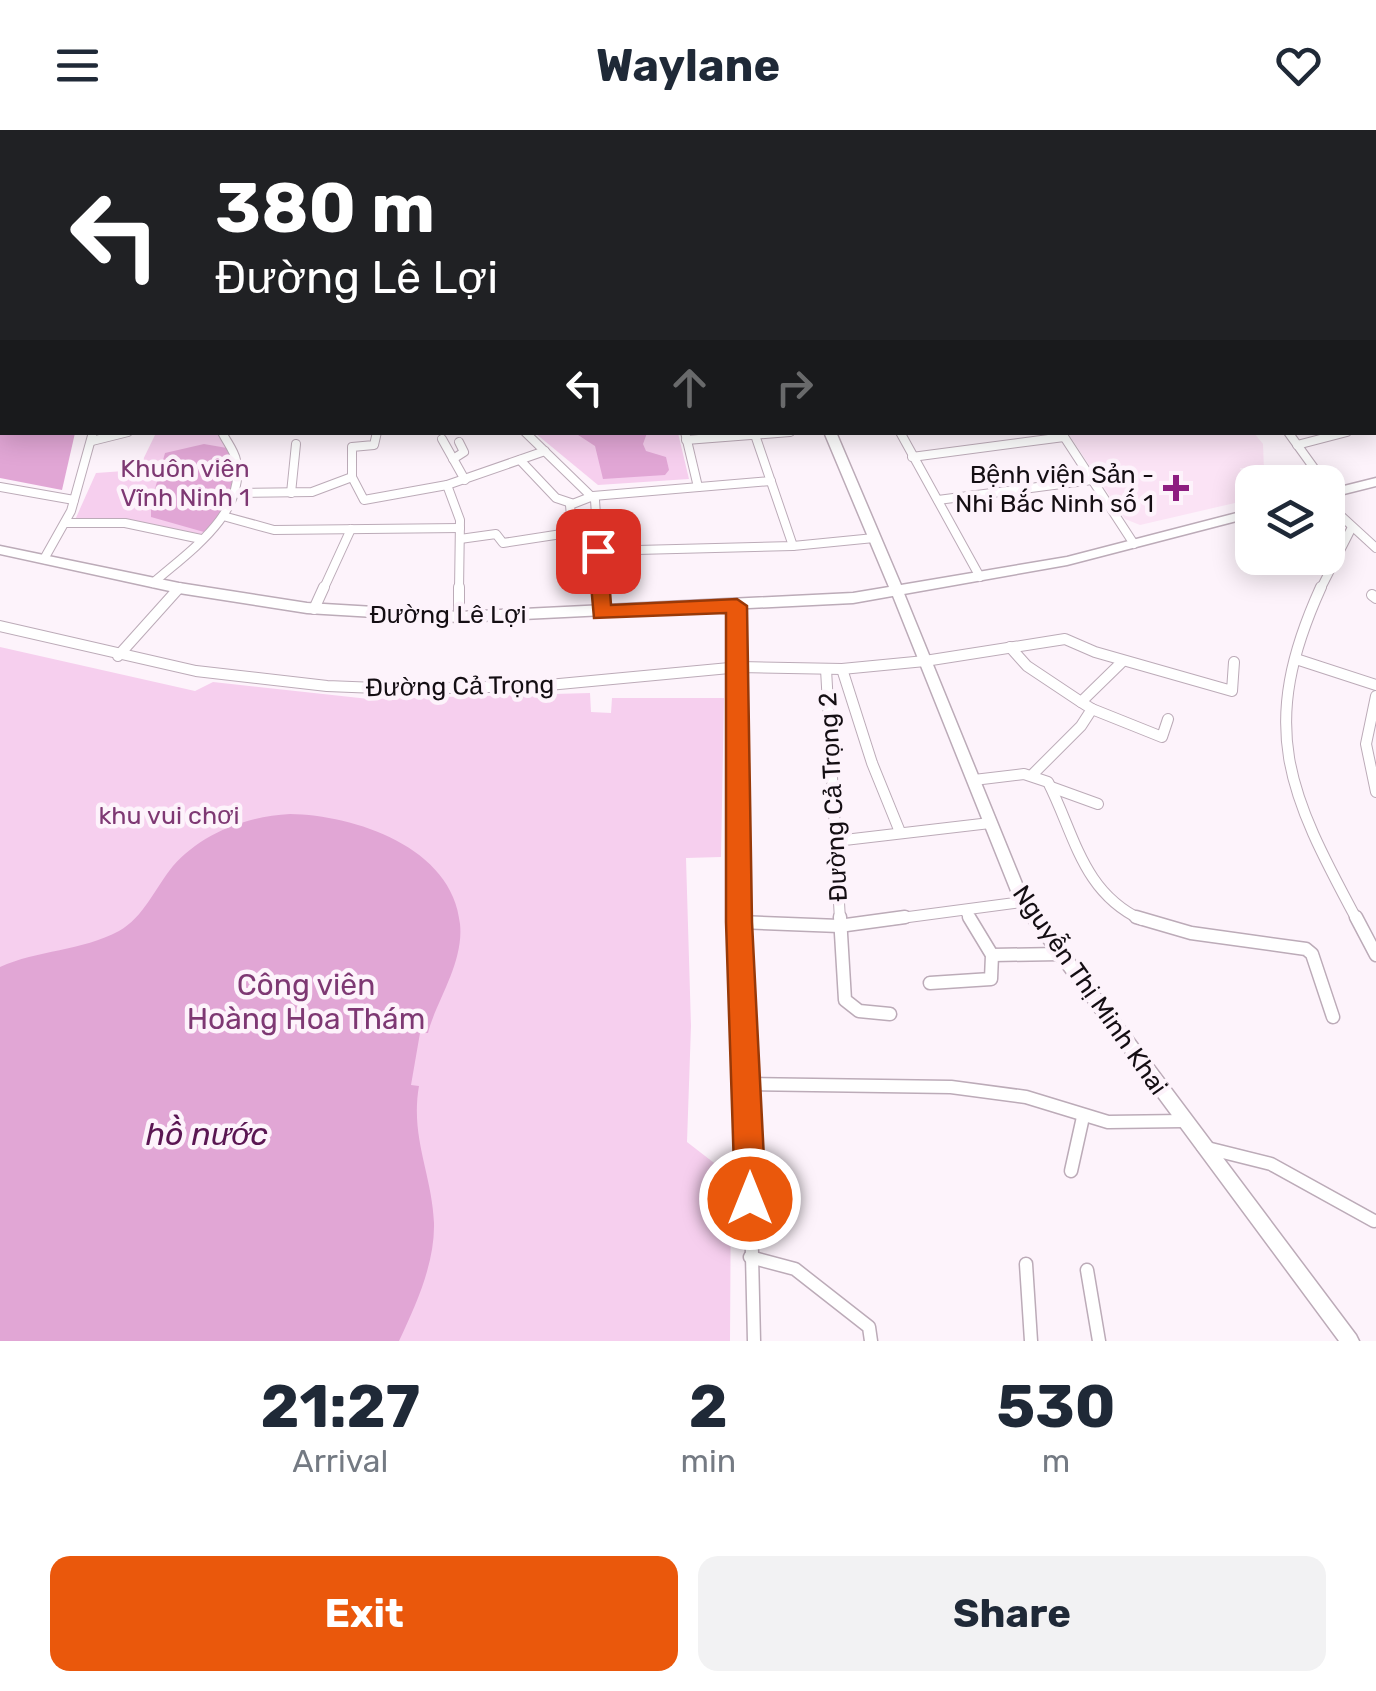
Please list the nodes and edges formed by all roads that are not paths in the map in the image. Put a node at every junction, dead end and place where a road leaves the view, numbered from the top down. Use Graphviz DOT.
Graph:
graph roads {
  1 [pos="224,435"];
  2 [pos="377,435"];
  3 [pos="528,435"];
  4 [pos="720,435"];
  5 [pos="754,435"];
  6 [pos="831,435"];
  7 [pos="902,435"];
  8 [pos="1062,435"];
  9 [pos="1290,435"];
  10 [pos="1335,435"];
  11 [pos="92,436"];
  12 [pos="686,436"];
  13 [pos="442,439"];
  14 [pos="459,442"];
  15 [pos="296,444"];
  16 [pos="374,445"];
  17 [pos="1296,445"];
  18 [pos="545,452"];
  19 [pos="912,456"];
  20 [pos="371,458"];
  21 [pos="453,458"];
  22 [pos="520,460"];
  23 [pos="1310,465"];
  24 [pos="352,477"];
  25 [pos="465,480"];
  26 [pos="1092,480"];
  27 [pos="770,481"];
  28 [pos="1376,482"];
  29 [pos="447,486"];
  30 [pos="0,487"];
  31 [pos="698,487"];
  32 [pos="1345,488"];
  33 [pos="234,493"];
  34 [pos="291,493"];
  35 [pos="593,496"];
  36 [pos="74,500"];
  37 [pos="938,500"];
  38 [pos="572,504"];
  39 [pos="223,516"];
  40 [pos="1235,517"];
  41 [pos="1345,519"];
  42 [pos="66,524"];
  43 [pos="351,529"];
  44 [pos="1351,529"];
  45 [pos="460,534"];
  46 [pos="874,538"];
  47 [pos="201,539"];
  48 [pos="1134,544"];
  49 [pos="793,546"];
  50 [pos="1376,548"];
  51 [pos="0,550"];
  52 [pos="598,551"];
  53 [pos="44,559"];
  54 [pos="980,577"];
  55 [pos="153,583"];
  56 [pos="179,588"];
  57 [pos="897,591"];
  58 [pos="737,606"];
  59 [pos="314,609"];
  60 [pos="602,612"];
  61 [pos="459,617"];
  62 [pos="0,626"];
  63 [pos="1010,647"];
  64 [pos="118,656"];
  65 [pos="1296,658"];
  66 [pos="925,661"];
  67 [pos="1124,661"];
  68 [pos="1234,662"];
  69 [pos="740,667"];
  70 [pos="826,668"];
  71 [pos="842,669"];
  72 [pos="1376,684"];
  73 [pos="1376,696"];
  74 [pos="1087,705"];
  75 [pos="1168,718"];
  76 [pos="1034,774"];
  77 [pos="974,780"];
  78 [pos="1051,786"];
  79 [pos="1376,792"];
  80 [pos="1098,804"];
  81 [pos="990,823"];
  82 [pos="900,832"];
  83 [pos="836,841"];
  84 [pos="1022,902"];
  85 [pos="965,910"];
  86 [pos="739,922"];
  87 [pos="839,926"];
  88 [pos="1372,940"];
  89 [pos="1060,954"];
  90 [pos="992,955"];
  91 [pos="1376,955"];
  92 [pos="930,983"];
  93 [pos="890,1014"];
  94 [pos="1333,1017"];
  95 [pos="748,1084"];
  96 [pos="1084,1117"];
  97 [pos="1182,1121"];
  98 [pos="1202,1148"];
  99 [pos="1071,1171"];
  100 [pos="1374,1221"];
  101 [pos="750,1257"];
  102 [pos="1026,1264"];
  103 [pos="1087,1270"];
  104 [pos="754,1341"];
  105 [pos="871,1341"];
  106 [pos="1031,1341"];
  107 [pos="1100,1341"];
  108 [pos="1350,1341"];
  1 -- 33 [label="street"];
  2 -- 16 [label="street"];
  3 -- 18 [label="street"];
  4 -- 12 [label="street"];
  5 -- 27 [label="street"];
  6 -- 46 [label="main road, Nguyễn Thị Minh Khai"];
  7 -- 19 [label="street"];
  8 -- 19 [label="street"];
  8 -- 26 [label="street"];
  9 -- 17 [label="street"];
  10 -- 17 [label="street"];
  11 -- 36 [label="street"];
  12 -- 31 [label="street"];
  13 -- 21 [label="street"];
  14 -- 21 [label="street"];
  15 -- 34 [label="street"];
  16 -- 20 [label="street"];
  16 -- 24 [label="street"];
  17 -- 23 [label="street"];
  18 -- 22 [label="street"];
  18 -- 35 [label="street"];
  19 -- 37 [label="street"];
  21 -- 25 [label="street"];
  22 -- 25 [label="street"];
  22 -- 38 [label="street"];
  24 -- 29 [label="street"];
  24 -- 34 [label="street"];
  25 -- 29 [label="street"];
  26 -- 37 [label="street"];
  26 -- 48 [label="street"];
  27 -- 31 [label="street"];
  27 -- 49 [label="street"];
  28 -- 32 [label="main road"];
  29 -- 45 [label="street"];
  30 -- 36 [label="street"];
  31 -- 35 [label="street"];
  33 -- 34 [label="street"];
  33 -- 39 [label="street"];
  35 -- 38 [label="street"];
  35 -- 52 [label="street"];
  36 -- 42 [label="street"];
  37 -- 54 [label="street"];
  38 -- 45 [label="street"];
  39 -- 43 [label="street"];
  39 -- 47 [label="street"];
  40 -- 48 [label="main road, Đường Lê Lợi"];
  41 -- 44 [label="street"];
  42 -- 47 [label="street"];
  42 -- 53 [label="street"];
  43 -- 45 [label="street"];
  43 -- 59 [label="street"];
  44 -- 50 [label="street"];
  44 -- 65 [label="street"];
  45 -- 61 [label="street"];
  46 -- 49 [label="street"];
  46 -- 57 [label="main road, Nguyễn Thị Minh Khai"];
  47 -- 55 [label="street"];
  48 -- 54 [label="main road, Đường Lê Lợi"];
  49 -- 52 [label="street"];
  51 -- 53 [label="main road, Đường Lê Lợi"];
  52 -- 60 [label="street"];
  53 -- 55 [label="main road, Đường Lê Lợi"];
  54 -- 57 [label="main road, Đường Lê Lợi"];
  55 -- 56 [label="main road, Đường Lê Lợi"];
  56 -- 59 [label="main road, Đường Lê Lợi"];
  56 -- 64 [label="street"];
  57 -- 58 [label="main road, Đường Lê Lợi"];
  57 -- 66 [label="street, Nguyễn Thị Minh Khai"];
  58 -- 60 [label="main road, Đường Lê Lợi"];
  58 -- 69 [label="street"];
  59 -- 61 [label="main road, Đường Lê Lợi"];
  60 -- 61 [label="main road, Đường Lê Lợi"];
  62 -- 64 [label="street, Đường Cả Trọng"];
  63 -- 66 [label="street, Đường Cả Trọng"];
  63 -- 67 [label="street, Đường Cả Trọng"];
  63 -- 74 [label="street"];
  64 -- 69 [label="street, Đường Cả Trọng"];
  65 -- 72 [label="street"];
  65 -- 88 [label="street"];
  66 -- 71 [label="street, Đường Cả Trọng"];
  66 -- 77 [label="street, Nguyễn Thị Minh Khai"];
  67 -- 68 [label="street, Đường Cả Trọng"];
  67 -- 74 [label="street"];
  69 -- 70 [label="street, Đường Cả Trọng"];
  69 -- 86 [label="street"];
  70 -- 71 [label="street, Đường Cả Trọng"];
  70 -- 83 [label="street, Đường Cả Trọng 2"];
  71 -- 82 [label="street"];
  73 -- 79 [label="street"];
  74 -- 75 [label="street"];
  74 -- 76 [label="street"];
  76 -- 77 [label="street"];
  76 -- 78 [label="street"];
  77 -- 81 [label="street, Nguyễn Thị Minh Khai"];
  78 -- 80 [label="street"];
  78 -- 94 [label="street"];
  81 -- 82 [label="street"];
  81 -- 84 [label="street, Nguyễn Thị Minh Khai"];
  82 -- 83 [label="street"];
  83 -- 87 [label="street, Đường Cả Trọng 2"];
  84 -- 85 [label="street"];
  84 -- 89 [label="street, Nguyễn Thị Minh Khai"];
  85 -- 87 [label="street"];
  85 -- 90 [label="street"];
  86 -- 87 [label="street"];
  86 -- 95 [label="street"];
  87 -- 93 [label="street, Đường Cả Trọng 2"];
  88 -- 91 [label="street"];
  89 -- 90 [label="street"];
  89 -- 97 [label="street, Nguyễn Thị Minh Khai"];
  90 -- 92 [label="street"];
  95 -- 96 [label="street"];
  95 -- 101 [label="street"];
  96 -- 97 [label="street"];
  96 -- 99 [label="street"];
  97 -- 98 [label="street, Nguyễn Thị Minh Khai"];
  98 -- 100 [label="street"];
  98 -- 108 [label="street, Nguyễn Thị Minh Khai"];
  101 -- 104 [label="street"];
  101 -- 105 [label="street"];
  102 -- 106 [label="street"];
  103 -- 107 [label="street"];
}
